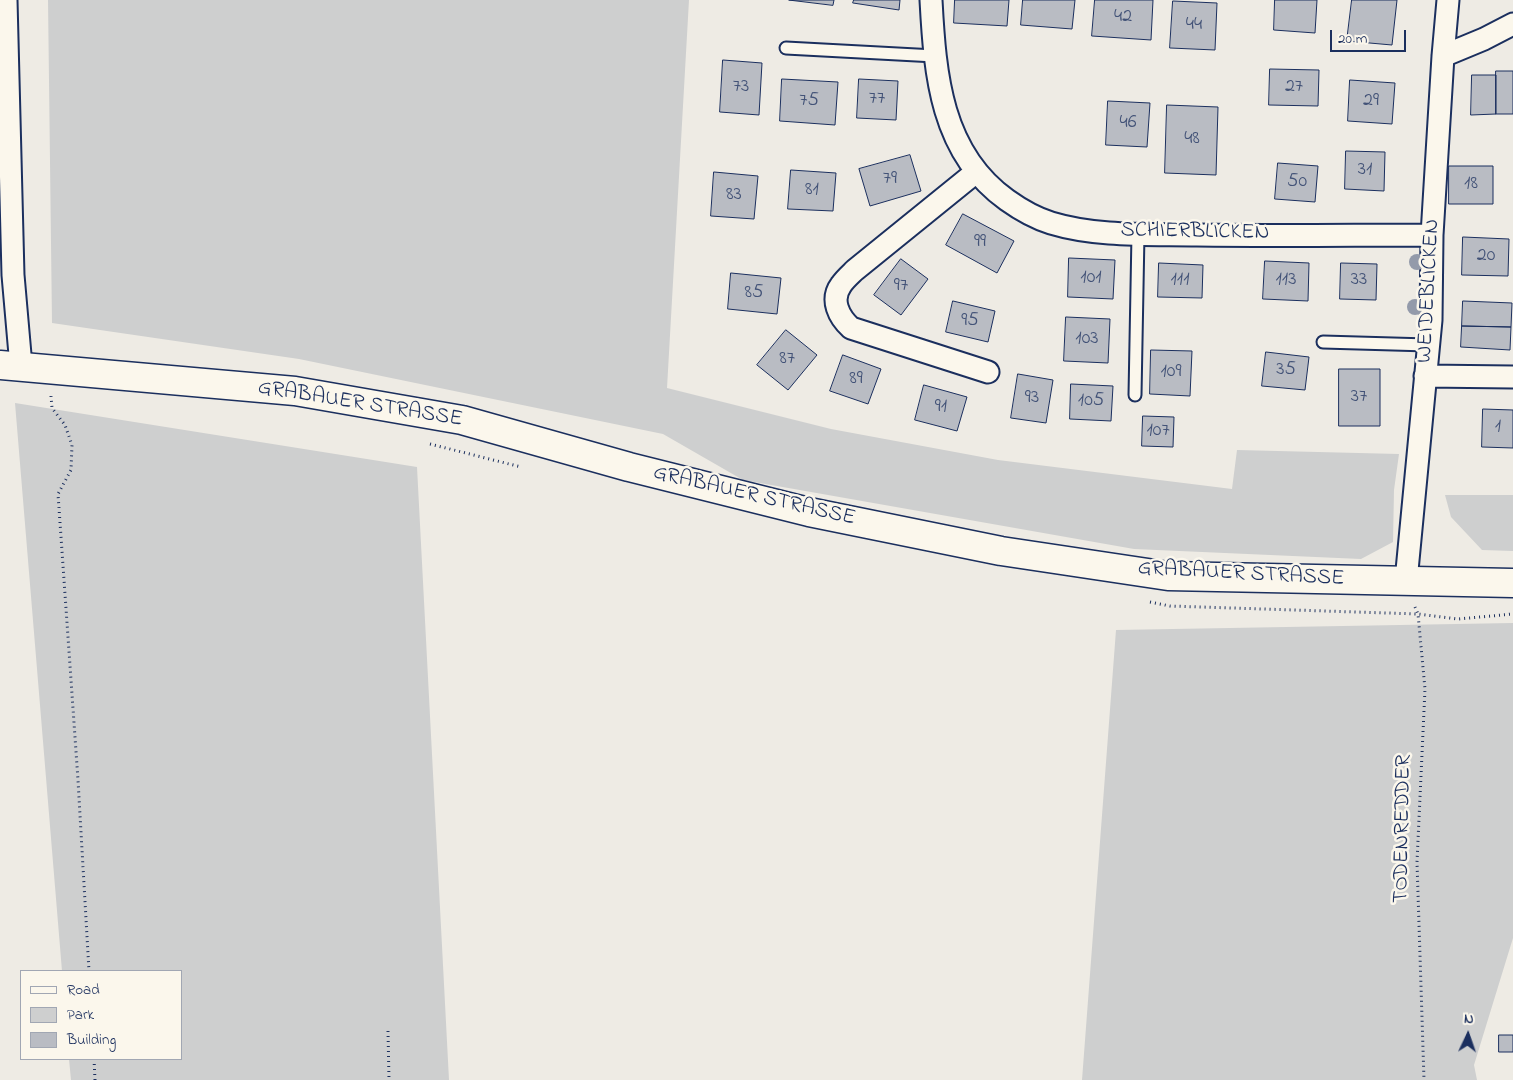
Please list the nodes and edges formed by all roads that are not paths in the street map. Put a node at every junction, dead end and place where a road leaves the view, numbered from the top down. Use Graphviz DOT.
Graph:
graph roads {
  1 [pos="6,0"];
  2 [pos="931,0"];
  3 [pos="1448,0"];
  4 [pos="1513,24"];
  5 [pos="786,48"];
  6 [pos="935,56"];
  7 [pos="1443,56"];
  8 [pos="976,172"];
  9 [pos="1138,234"];
  10 [pos="1432,236"];
  11 [pos="1322,342"];
  12 [pos="1428,345"];
  13 [pos="10,365"];
  14 [pos="988,372"];
  15 [pos="1425,376"];
  16 [pos="1513,378"];
  17 [pos="1136,395"];
  18 [pos="1406,581"];
  19 [pos="1513,583"];
  1 -- 13 [label="street"];
  2 -- 6 [label="street, SCHIERBLICKEN"];
  3 -- 7 [label="street, WEIDEBLICKEN"];
  4 -- 7 [label="street"];
  5 -- 6 [label="lane"];
  6 -- 8 [label="street, SCHIERBLICKEN"];
  7 -- 10 [label="street, WEIDEBLICKEN"];
  8 -- 9 [label="street, SCHIERBLICKEN"];
  8 -- 14 [label="street"];
  9 -- 10 [label="street, SCHIERBLICKEN"];
  9 -- 17 [label="lane"];
  10 -- 12 [label="street, WEIDEBLICKEN"];
  11 -- 12 [label="lane"];
  12 -- 15 [label="street, WEIDEBLICKEN"];
  13 -- 18 [label="main road, GRABAUER STRASSE"];
  15 -- 16 [label="street"];
  15 -- 18 [label="street, WEIDEBLICKEN"];
  18 -- 19 [label="main road, GRABAUER STRASSE"];
}
